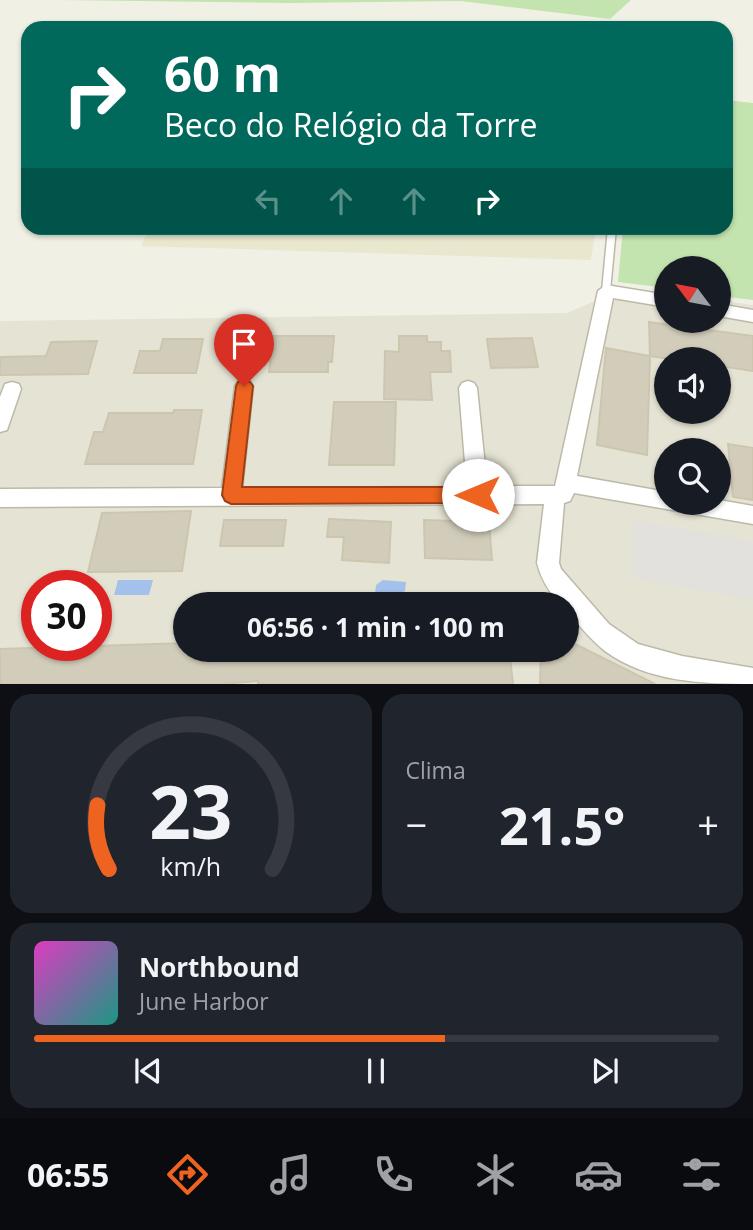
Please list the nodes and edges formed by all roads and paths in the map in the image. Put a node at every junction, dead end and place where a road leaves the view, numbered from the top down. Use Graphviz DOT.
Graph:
graph roads {
  1 [pos="611,235"];
  2 [pos="606,291"];
  3 [pos="654,299"];
  4 [pos="732,312"];
  5 [pos="753,316"];
  6 [pos="244,386"];
  7 [pos="468,388"];
  8 [pos="12,389"];
  9 [pos="0,424"];
  10 [pos="561,491"];
  11 [pos="231,495"];
  12 [pos="478,495"];
  13 [pos="0,498"];
  14 [pos="654,500"];
  15 [pos="731,511"];
  16 [pos="753,515"];
  17 [pos="753,680"];
  1 -- 2 [label="lane"];
  2 -- 3 [label="street"];
  2 -- 10 [label="street"];
  4 -- 5 [label="street"];
  6 -- 11 [label="street"];
  7 -- 12 [label="street"];
  8 -- 9 [label="street"];
  10 -- 12 [label="street"];
  10 -- 14 [label="street"];
  10 -- 17 [label="street"];
  11 -- 12 [label="street"];
  11 -- 13 [label="street"];
  15 -- 16 [label="street"];
}
